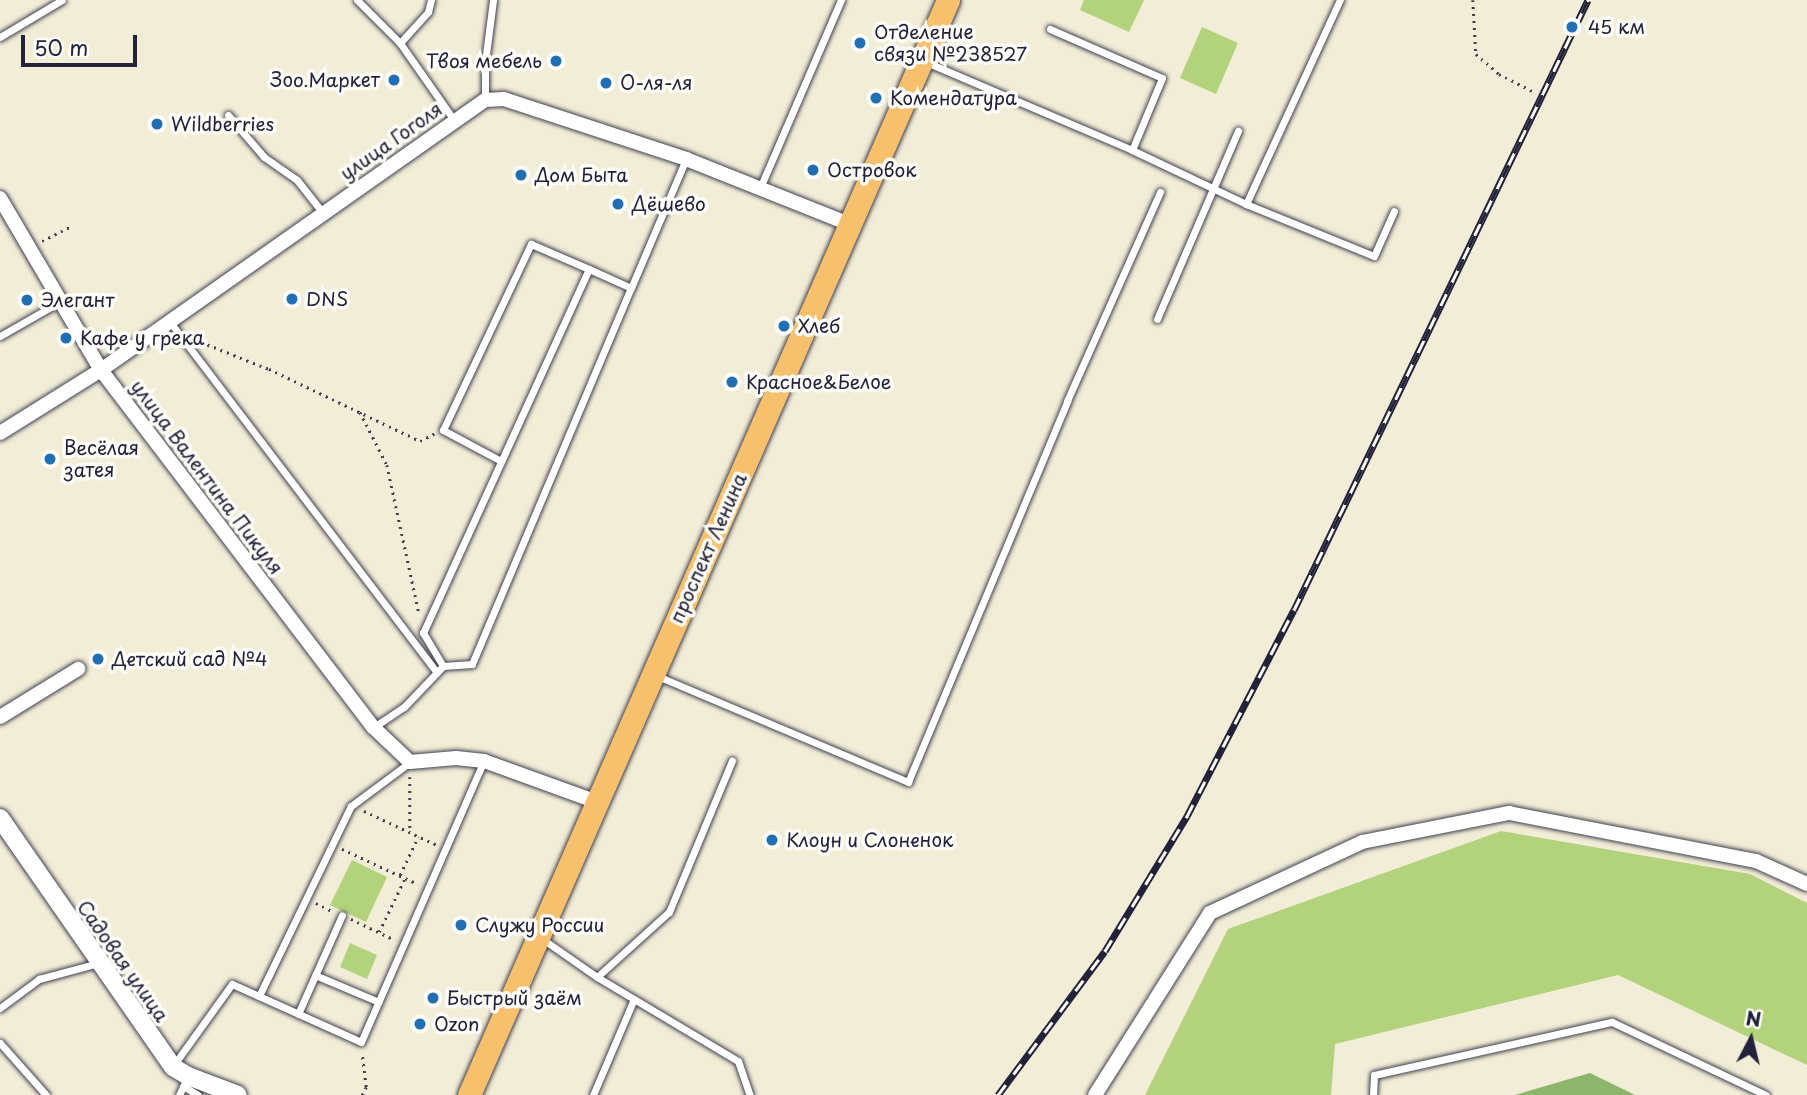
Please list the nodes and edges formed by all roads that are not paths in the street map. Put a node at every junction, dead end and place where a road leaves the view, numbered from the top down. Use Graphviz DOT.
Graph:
graph roads {
  1 [pos="62,0"];
  2 [pos="357,0"];
  3 [pos="431,0"];
  4 [pos="493,0"];
  5 [pos="841,0"];
  6 [pos="948,0"];
  7 [pos="1340,0"];
  8 [pos="1050,29"];
  9 [pos="0,37"];
  10 [pos="400,43"];
  11 [pos="921,60"];
  12 [pos="485,100"];
  13 [pos="228,115"];
  14 [pos="454,120"];
  15 [pos="1238,131"];
  16 [pos="1132,150"];
  17 [pos="685,159"];
  18 [pos="759,188"];
  19 [pos="1214,189"];
  20 [pos="1160,192"];
  21 [pos="0,198"];
  22 [pos="1246,204"];
  23 [pos="1394,211"];
  24 [pos="323,213"];
  25 [pos="849,224"];
  26 [pos="589,269"];
  27 [pos="631,288"];
  28 [pos="61,301"];
  29 [pos="1157,319"];
  30 [pos="169,322"];
  31 [pos="0,336"];
  32 [pos="101,370"];
  33 [pos="0,433"];
  34 [pos="500,461"];
  35 [pos="78,669"];
  36 [pos="440,669"];
  37 [pos="653,674"];
  38 [pos="0,717"];
  39 [pos="373,727"];
  40 [pos="484,761"];
  41 [pos="732,761"];
  42 [pos="410,762"];
  43 [pos="597,802"];
  44 [pos="0,818"];
  45 [pos="1807,884"];
  46 [pos="342,915"];
  47 [pos="538,936"];
  48 [pos="97,963"];
  49 [pos="315,975"];
  50 [pos="597,977"];
  51 [pos="259,996"];
  52 [pos="634,999"];
  53 [pos="379,1002"];
  54 [pos="0,1008"];
  55 [pos="298,1014"];
  56 [pos="0,1043"];
  57 [pos="181,1076"];
  58 [pos="46,1095"];
  59 [pos="178,1095"];
  60 [pos="198,1095"];
  61 [pos="238,1095"];
  62 [pos="469,1095"];
  63 [pos="593,1095"];
  64 [pos="750,1095"];
  65 [pos="1095,1095"];
  66 [pos="1373,1095"];
  67 [pos="1766,1095"];
  1 -- 9 [label="lane"];
  2 -- 10 [label="lane"];
  3 -- 10 [label="lane"];
  4 -- 12 [label="lane"];
  5 -- 18 [label="lane"];
  6 -- 11 [label="main road, проспект Ленина"];
  7 -- 22 [label="lane"];
  8 -- 16 [label="lane"];
  10 -- 14 [label="lane"];
  11 -- 16 [label="lane"];
  11 -- 25 [label="main road, проспект Ленина"];
  12 -- 14 [label="street, улица Гоголя"];
  12 -- 17 [label="street"];
  13 -- 24 [label="lane"];
  14 -- 24 [label="street, улица Гоголя"];
  15 -- 19 [label="lane"];
  16 -- 19 [label="lane"];
  17 -- 18 [label="street"];
  17 -- 27 [label="lane"];
  18 -- 25 [label="street"];
  19 -- 22 [label="lane"];
  19 -- 29 [label="lane"];
  20 -- 37 [label="lane"];
  21 -- 28 [label="street, улица Валентина Пикуля"];
  22 -- 23 [label="lane"];
  24 -- 30 [label="street, улица Гоголя"];
  25 -- 37 [label="main road, проспект Ленина"];
  26 -- 27 [label="lane"];
  26 -- 34 [label="lane"];
  26 -- 34 [label="lane"];
  27 -- 36 [label="lane"];
  28 -- 31 [label="lane"];
  28 -- 32 [label="street, улица Валентина Пикуля"];
  30 -- 32 [label="street, улица Гоголя"];
  30 -- 36 [label="lane"];
  32 -- 33 [label="street, улица Гоголя"];
  32 -- 39 [label="street, улица Валентина Пикуля"];
  34 -- 36 [label="lane"];
  35 -- 38 [label="street"];
  36 -- 39 [label="lane"];
  37 -- 43 [label="main road, проспект Ленина"];
  39 -- 42 [label="street, улица Валентина Пикуля"];
  40 -- 42 [label="street"];
  40 -- 43 [label="street"];
  40 -- 53 [label="lane"];
  41 -- 50 [label="lane"];
  42 -- 51 [label="lane"];
  43 -- 47 [label="main road, проспект Ленина"];
  44 -- 48 [label="street, Садовая улица"];
  45 -- 65 [label="street"];
  46 -- 49 [label="lane"];
  47 -- 50 [label="lane"];
  47 -- 62 [label="main road, проспект Ленина"];
  48 -- 54 [label="lane"];
  48 -- 57 [label="street, Садовая улица"];
  49 -- 53 [label="lane"];
  49 -- 55 [label="lane"];
  50 -- 52 [label="lane"];
  51 -- 55 [label="lane"];
  51 -- 57 [label="lane"];
  52 -- 63 [label="lane"];
  52 -- 64 [label="lane"];
  53 -- 55 [label="lane"];
  56 -- 58 [label="lane"];
  57 -- 59 [label="lane"];
  57 -- 60 [label="lane"];
  57 -- 61 [label="street"];
  66 -- 67 [label="lane"];
}
